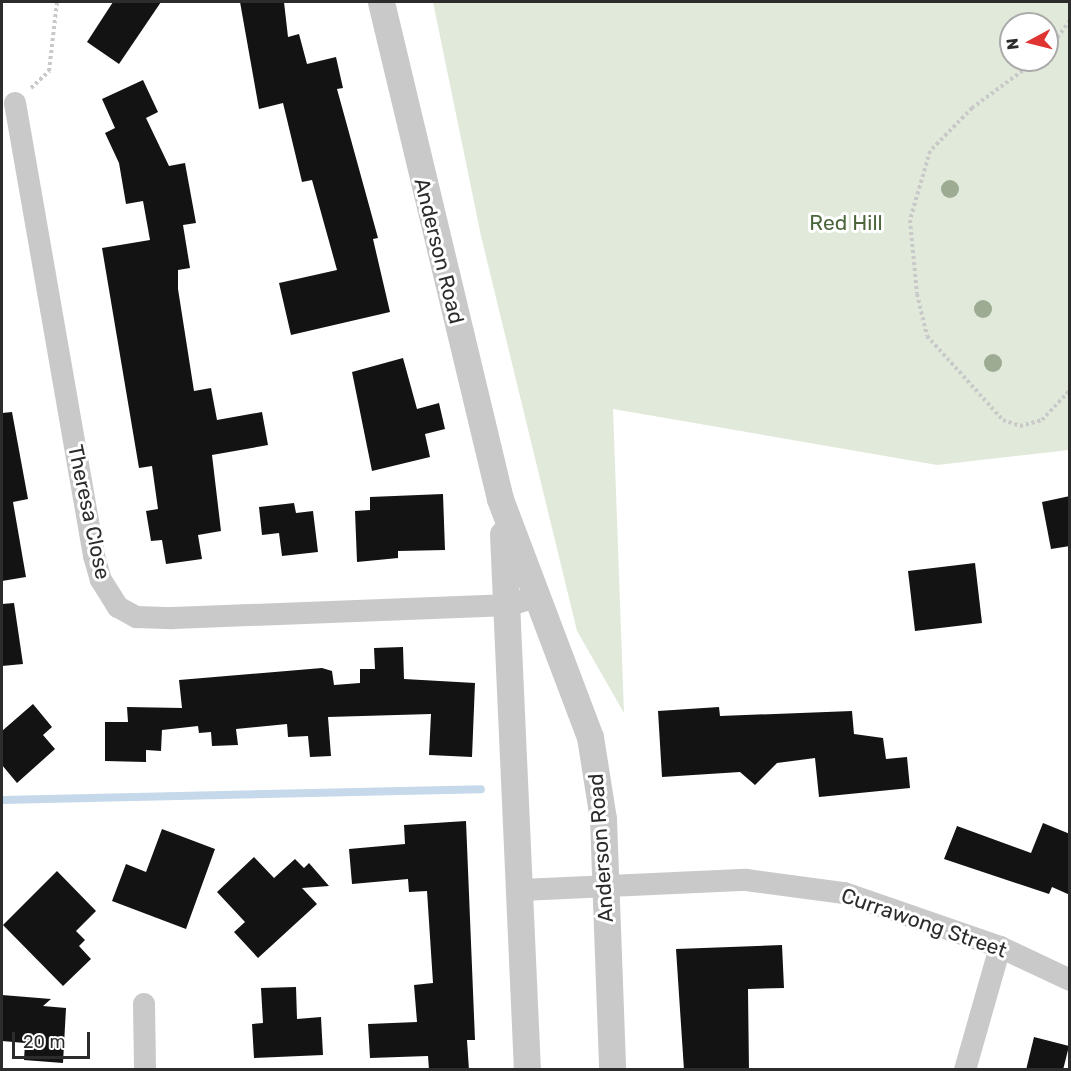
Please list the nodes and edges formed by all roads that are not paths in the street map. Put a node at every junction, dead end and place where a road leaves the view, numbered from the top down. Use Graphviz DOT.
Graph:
graph roads {
  1 [pos="381,2"];
  2 [pos="15,103"];
  3 [pos="500,499"];
  4 [pos="537,597"];
  5 [pos="510,605"];
  6 [pos="606,887"];
  7 [pos="522,890"];
  8 [pos="1000,947"];
  9 [pos="1070,980"];
  10 [pos="144,1004"];
  11 [pos="145,1070"];
  12 [pos="527,1070"];
  13 [pos="612,1070"];
  14 [pos="965,1070"];
  1 -- 3 [label="street, Anderson Road"];
  2 -- 5 [label="street, Theresa Close"];
  3 -- 4 [label="street, Anderson Road"];
  3 -- 5 [label="street, Anderson Road"];
  4 -- 5 [label="street, Theresa Close"];
  4 -- 6 [label="street, Anderson Road"];
  5 -- 7 [label="street, Anderson Road"];
  6 -- 7 [label="street, Currawong Street"];
  6 -- 8 [label="street, Currawong Street"];
  6 -- 13 [label="street, Anderson Road"];
  7 -- 12 [label="street, Anderson Road"];
  8 -- 9 [label="street, Currawong Street"];
  8 -- 14 [label="street"];
  10 -- 11 [label="street"];
}
